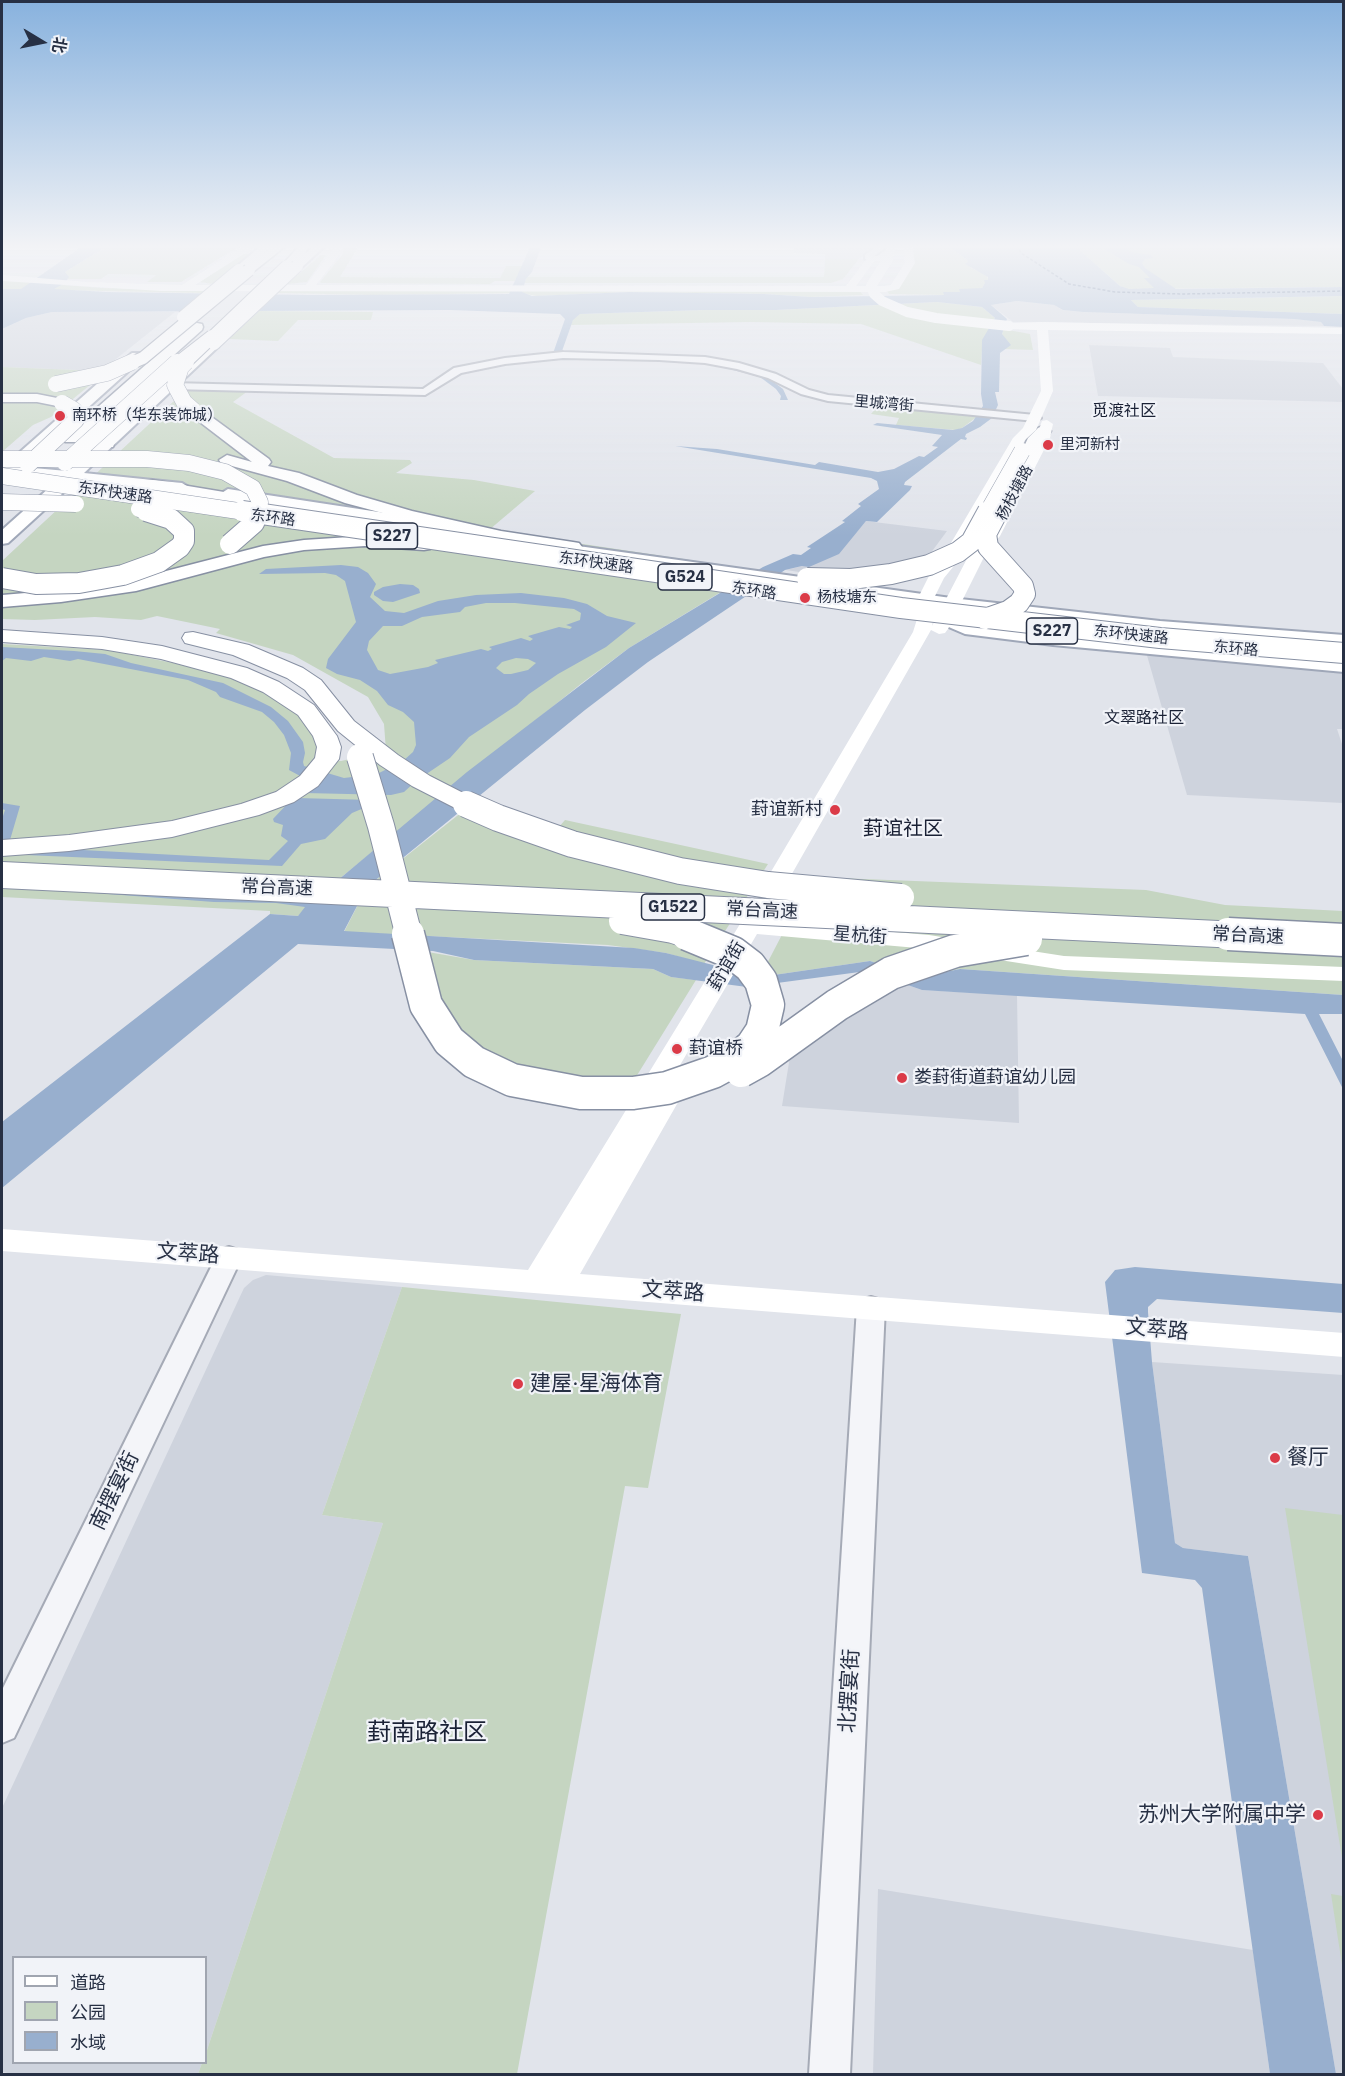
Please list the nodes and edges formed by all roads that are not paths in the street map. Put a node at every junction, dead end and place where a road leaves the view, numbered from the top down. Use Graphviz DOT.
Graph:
graph roads {
  1 [pos="154,342"];
  2 [pos="163,342"];
  3 [pos="184,342"];
  4 [pos="209,342"];
  5 [pos="211,342"];
  6 [pos="211,342"];
  7 [pos="1050,342"];
  8 [pos="182,344"];
  9 [pos="158,372"];
  10 [pos="114,376"];
  11 [pos="171,386"];
  12 [pos="132,390"];
  13 [pos="2,391"];
  14 [pos="2,398"];
  15 [pos="1054,410"];
  16 [pos="1036,426"];
  17 [pos="107,444"];
  18 [pos="1026,451"];
  19 [pos="2,468"];
  20 [pos="292,477"];
  21 [pos="50,479"];
  22 [pos="152,485"];
  23 [pos="2,489"];
  24 [pos="2,500"];
  25 [pos="2,511"];
  26 [pos="2,516"];
  27 [pos="2,521"];
  28 [pos="2,539"];
  29 [pos="422,545"];
  30 [pos="494,545"];
  31 [pos="563,556"];
  32 [pos="642,564"];
  33 [pos="2,578"];
  34 [pos="675,582"];
  35 [pos="2,601"];
  36 [pos="936,609"];
  37 [pos="1015,626"];
  38 [pos="2,628"];
  39 [pos="139,628"];
  40 [pos="177,635"];
  41 [pos="2,636"];
  42 [pos="1344,643"];
  43 [pos="1344,652"];
  44 [pos="1344,659"];
  45 [pos="1344,666"];
  46 [pos="316,706"];
  47 [pos="354,756"];
  48 [pos="2,848"];
  49 [pos="2,862"];
  50 [pos="2,875"];
  51 [pos="191,884"];
  52 [pos="1111,915"];
  53 [pos="763,925"];
  54 [pos="1344,926"];
  55 [pos="1344,940"];
  56 [pos="1344,947"];
  57 [pos="1344,966"];
  58 [pos="1344,974"];
  59 [pos="2,1240"];
  60 [pos="229,1257"];
  61 [pos="548,1282"];
  62 [pos="871,1307"];
  63 [pos="1344,1345"];
  64 [pos="2,1726"];
  65 [pos="829,2074"];
  1 -- 10 [label="main road, bridge"];
  2 -- 13 [label="highway, bridge"];
  3 -- 8 [label="highway"];
  4 -- 27 [label="highway, bridge"];
  5 -- 11 [label="main road"];
  6 -- 20 [label="highway, bridge"];
  7 -- 16 [label="main road, 杨枝塘路"];
  8 -- 9 [label="highway"];
  8 -- 10 [label="highway"];
  8 -- 12 [label="highway"];
  9 -- 12 [label="highway"];
  9 -- 17 [label="highway"];
  10 -- 19 [label="main road"];
  11 -- 16 [label="street, 里城湾街"];
  11 -- 17 [label="main road"];
  12 -- 24 [label="highway, bridge"];
  12 -- 25 [label="highway, bridge"];
  14 -- 23 [label="highway, bridge"];
  15 -- 16 [label="main road, 杨枝塘路"];
  16 -- 18 [label="highway"];
  16 -- 36 [label="main road, 杨枝塘路"];
  16 -- 36 [label="main road, 杨枝塘路"];
  17 -- 21 [label="main road"];
  18 -- 32 [label="highway, bridge"];
  18 -- 34 [label="highway, bridge"];
  19 -- 20 [label="highway, bridge"];
  19 -- 21 [label="highway, G524, bridge"];
  19 -- 21 [label="main road"];
  19 -- 35 [label="highway, bridge"];
  20 -- 32 [label="highway"];
  21 -- 22 [label="main road"];
  21 -- 26 [label="main road"];
  21 -- 28 [label="main road"];
  21 -- 30 [label="main road, 东环路 / S227"];
  21 -- 31 [label="highway, 东环快速路 / G524, bridge"];
  22 -- 30 [label="main road"];
  22 -- 31 [label="highway"];
  24 -- 29 [label="highway, bridge"];
  24 -- 33 [label="highway, bridge"];
  29 -- 31 [label="highway, bridge"];
  29 -- 34 [label="highway"];
  29 -- 35 [label="highway"];
  30 -- 36 [label="main road, 东环路 / S227"];
  30 -- 36 [label="main road, 东环路 / S227, bridge"];
  31 -- 32 [label="highway, 东环快速路 / G524"];
  31 -- 34 [label="highway, bridge"];
  31 -- 43 [label="highway, 东环快速路 / G524, bridge"];
  32 -- 42 [label="highway, 东环快速路 / G524, bridge"];
  36 -- 37 [label="main road, 东环路 / S227"];
  36 -- 42 [label="main road, 东环路 / S227"];
  36 -- 45 [label="main road"];
  36 -- 53 [label="main road, 葑谊街"];
  37 -- 44 [label="main road, 东环路 / S227"];
  37 -- 44 [label="highway"];
  38 -- 39 [label="highway"];
  40 -- 46 [label="highway"];
  41 -- 46 [label="highway"];
  46 -- 47 [label="highway"];
  47 -- 48 [label="highway"];
  47 -- 51 [label="highway, bridge"];
  47 -- 52 [label="highway, bridge"];
  47 -- 56 [label="highway, bridge"];
  49 -- 52 [label="highway, 常台高速 / G1522"];
  50 -- 51 [label="highway, 常台高速 / G1522, bridge"];
  51 -- 55 [label="highway, 常台高速 / G1522, bridge"];
  52 -- 54 [label="highway, 常台高速 / G1522"];
  53 -- 57 [label="main road, 星杭街"];
  53 -- 58 [label="main road, 星杭街"];
  53 -- 61 [label="main road, 葑谊街"];
  59 -- 60 [label="main road, 文萃路"];
  60 -- 61 [label="main road, 文萃路"];
  60 -- 64 [label="street, 南摆宴街"];
  61 -- 62 [label="main road, 文萃路"];
  62 -- 63 [label="main road, 文萃路"];
  62 -- 65 [label="street, 北摆宴街"];
}
